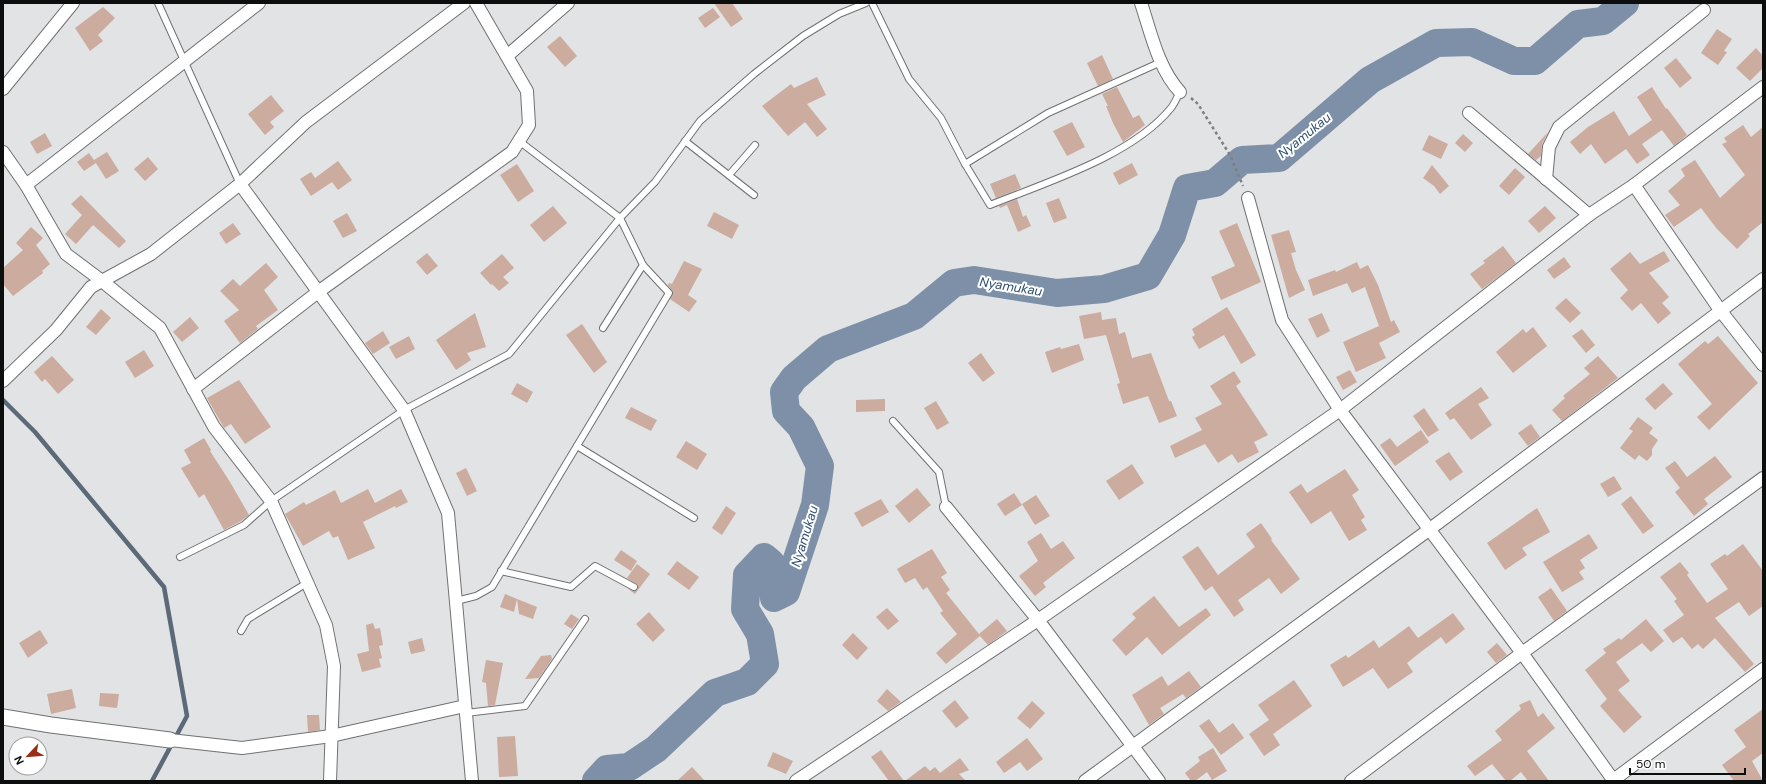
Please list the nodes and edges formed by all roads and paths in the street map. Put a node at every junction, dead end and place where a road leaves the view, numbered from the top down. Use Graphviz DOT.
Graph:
graph roads {
  1 [pos="73,3"];
  2 [pos="158,3"];
  3 [pos="259,3"];
  4 [pos="464,3"];
  5 [pos="476,3"];
  6 [pos="568,3"];
  7 [pos="866,3"];
  8 [pos="872,3"];
  9 [pos="1141,3"];
  10 [pos="1704,10"];
  11 [pos="508,56"];
  12 [pos="185,61"];
  13 [pos="1161,62"];
  14 [pos="1763,87"];
  15 [pos="3,89"];
  16 [pos="1180,92"];
  17 [pos="1469,113"];
  18 [pos="519,141"];
  19 [pos="685,141"];
  20 [pos="755,146"];
  21 [pos="3,152"];
  22 [pos="965,164"];
  23 [pos="729,175"];
  24 [pos="1238,175"];
  25 [pos="1546,179"];
  26 [pos="240,184"];
  27 [pos="26,185"];
  28 [pos="1634,185"];
  29 [pos="754,195"];
  30 [pos="1248,198"];
  31 [pos="1589,215"];
  32 [pos="620,218"];
  33 [pos="643,265"];
  34 [pos="1763,279"];
  35 [pos="102,281"];
  36 [pos="318,292"];
  37 [pos="1720,310"];
  38 [pos="603,328"];
  39 [pos="1763,365"];
  40 [pos="3,381"];
  41 [pos="193,389"];
  42 [pos="404,410"];
  43 [pos="1340,410"];
  44 [pos="894,421"];
  45 [pos="577,446"];
  46 [pos="1763,478"];
  47 [pos="271,501"];
  48 [pos="946,507"];
  49 [pos="694,518"];
  50 [pos="1430,529"];
  51 [pos="180,557"];
  52 [pos="501,571"];
  53 [pos="307,583"];
  54 [pos="634,587"];
  55 [pos="455,601"];
  56 [pos="585,619"];
  57 [pos="1038,620"];
  58 [pos="240,631"];
  59 [pos="1522,653"];
  60 [pos="1763,669"];
  61 [pos="465,709"];
  62 [pos="3,716"];
  63 [pos="331,736"];
  64 [pos="174,741"];
  65 [pos="1133,747"];
  66 [pos="330,781"];
  67 [pos="472,781"];
  68 [pos="796,781"];
  69 [pos="1085,781"];
  70 [pos="1159,781"];
  71 [pos="1351,781"];
  72 [pos="1613,781"];
  1 -- 15 [label="street"];
  2 -- 12 [label="lane"];
  3 -- 12 [label="street"];
  4 -- 26 [label="street"];
  5 -- 11 [label="street"];
  6 -- 11 [label="street"];
  7 -- 19 [label="lane"];
  8 -- 22 [label="lane"];
  9 -- 13 [label="street"];
  10 -- 25 [label="street"];
  11 -- 18 [label="street"];
  12 -- 26 [label="lane"];
  12 -- 27 [label="street"];
  13 -- 16 [label="street"];
  13 -- 22 [label="lane"];
  14 -- 28 [label="street"];
  16 -- 22 [label="lane"];
  16 -- 24 [label="path"];
  17 -- 25 [label="street"];
  18 -- 32 [label="lane"];
  18 -- 36 [label="street"];
  19 -- 23 [label="lane"];
  19 -- 32 [label="lane"];
  20 -- 23 [label="lane"];
  21 -- 27 [label="street"];
  23 -- 29 [label="lane"];
  25 -- 31 [label="street"];
  26 -- 35 [label="street"];
  26 -- 36 [label="street"];
  27 -- 35 [label="street"];
  28 -- 31 [label="street"];
  28 -- 37 [label="street"];
  30 -- 43 [label="street"];
  31 -- 43 [label="street"];
  32 -- 33 [label="lane"];
  32 -- 42 [label="lane"];
  33 -- 38 [label="lane"];
  33 -- 45 [label="lane"];
  34 -- 37 [label="street"];
  35 -- 40 [label="street"];
  35 -- 41 [label="street"];
  36 -- 41 [label="street"];
  36 -- 42 [label="street"];
  37 -- 39 [label="street"];
  37 -- 50 [label="street"];
  41 -- 47 [label="street"];
  42 -- 47 [label="lane"];
  42 -- 55 [label="street"];
  43 -- 50 [label="street"];
  43 -- 57 [label="street"];
  44 -- 48 [label="lane"];
  45 -- 49 [label="lane"];
  45 -- 52 [label="lane"];
  46 -- 59 [label="street"];
  47 -- 51 [label="lane"];
  47 -- 53 [label="street"];
  48 -- 57 [label="street"];
  50 -- 59 [label="street"];
  50 -- 65 [label="street"];
  52 -- 54 [label="lane"];
  52 -- 55 [label="lane"];
  53 -- 58 [label="lane"];
  53 -- 63 [label="street"];
  55 -- 61 [label="street"];
  56 -- 61 [label="lane"];
  57 -- 65 [label="street"];
  57 -- 68 [label="street"];
  59 -- 71 [label="street"];
  59 -- 72 [label="street"];
  60 -- 72 [label="street"];
  61 -- 63 [label="street"];
  61 -- 67 [label="street"];
  62 -- 64 [label="street"];
  63 -- 64 [label="street"];
  63 -- 66 [label="street"];
  65 -- 69 [label="street"];
  65 -- 70 [label="street"];
}
